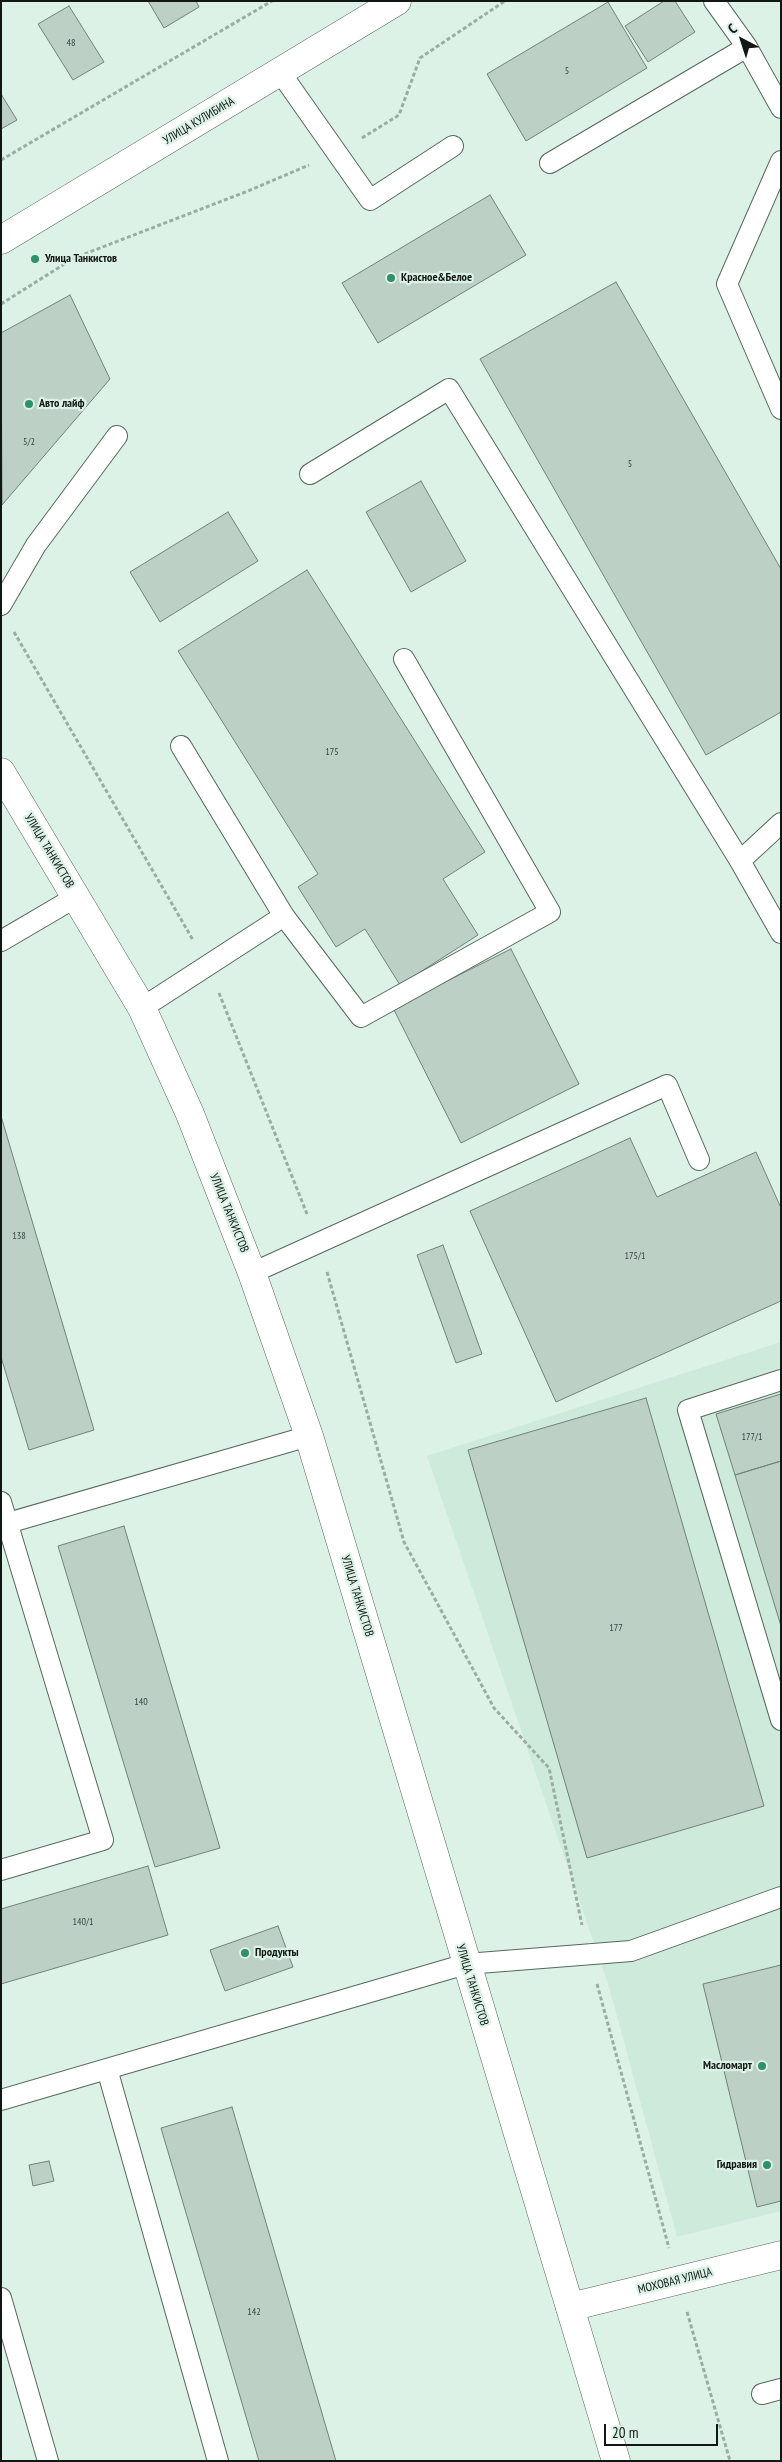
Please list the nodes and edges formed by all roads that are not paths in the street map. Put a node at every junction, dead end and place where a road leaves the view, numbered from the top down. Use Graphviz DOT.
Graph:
graph roads {
  1 [pos="397,1"];
  2 [pos="714,1"];
  3 [pos="748,47"];
  4 [pos="280,72"];
  5 [pos="781,108"];
  6 [pos="453,146"];
  7 [pos="781,161"];
  8 [pos="550,162"];
  9 [pos="1,240"];
  10 [pos="781,409"];
  11 [pos="117,436"];
  12 [pos="310,474"];
  13 [pos="1,605"];
  14 [pos="404,659"];
  15 [pos="180,746"];
  16 [pos="1,772"];
  17 [pos="781,823"];
  18 [pos="740,861"];
  19 [pos="76,897"];
  20 [pos="284,916"];
  21 [pos="781,933"];
  22 [pos="1,940"];
  23 [pos="142,1008"];
  24 [pos="699,1160"];
  25 [pos="252,1273"];
  26 [pos="781,1380"];
  27 [pos="309,1436"];
  28 [pos="1,1502"];
  29 [pos="4,1524"];
  30 [pos="781,1720"];
  31 [pos="1,1870"];
  32 [pos="781,1897"];
  33 [pos="466,1964"];
  34 [pos="107,2069"];
  35 [pos="1,2100"];
  36 [pos="781,2255"];
  37 [pos="1,2298"];
  38 [pos="570,2307"];
  39 [pos="48,2461"];
  40 [pos="218,2461"];
  41 [pos="616,2461"];
  1 -- 4 [label="main road, УЛИЦА КУЛИБИНА"];
  2 -- 3 [label="lane"];
  3 -- 5 [label="lane"];
  3 -- 8 [label="lane"];
  4 -- 6 [label="lane"];
  4 -- 9 [label="main road, УЛИЦА КУЛИБИНА"];
  7 -- 10 [label="lane"];
  11 -- 13 [label="lane"];
  12 -- 18 [label="lane"];
  14 -- 20 [label="lane"];
  15 -- 20 [label="lane"];
  16 -- 19 [label="main road, УЛИЦА ТАНКИСТОВ"];
  17 -- 18 [label="lane"];
  18 -- 21 [label="lane"];
  19 -- 22 [label="lane"];
  19 -- 23 [label="main road, УЛИЦА ТАНКИСТОВ"];
  20 -- 23 [label="lane"];
  23 -- 25 [label="main road, УЛИЦА ТАНКИСТОВ"];
  24 -- 25 [label="lane"];
  25 -- 27 [label="main road, УЛИЦА ТАНКИСТОВ"];
  26 -- 30 [label="lane"];
  27 -- 29 [label="lane"];
  27 -- 33 [label="main road, УЛИЦА ТАНКИСТОВ"];
  28 -- 29 [label="lane"];
  29 -- 31 [label="lane"];
  32 -- 33 [label="lane"];
  33 -- 34 [label="lane"];
  33 -- 38 [label="main road, УЛИЦА ТАНКИСТОВ"];
  34 -- 35 [label="lane"];
  34 -- 40 [label="lane"];
  36 -- 38 [label="main road, МОХОВАЯ УЛИЦА"];
  37 -- 39 [label="lane"];
  38 -- 41 [label="main road, УЛИЦА ТАНКИСТОВ"];
}
